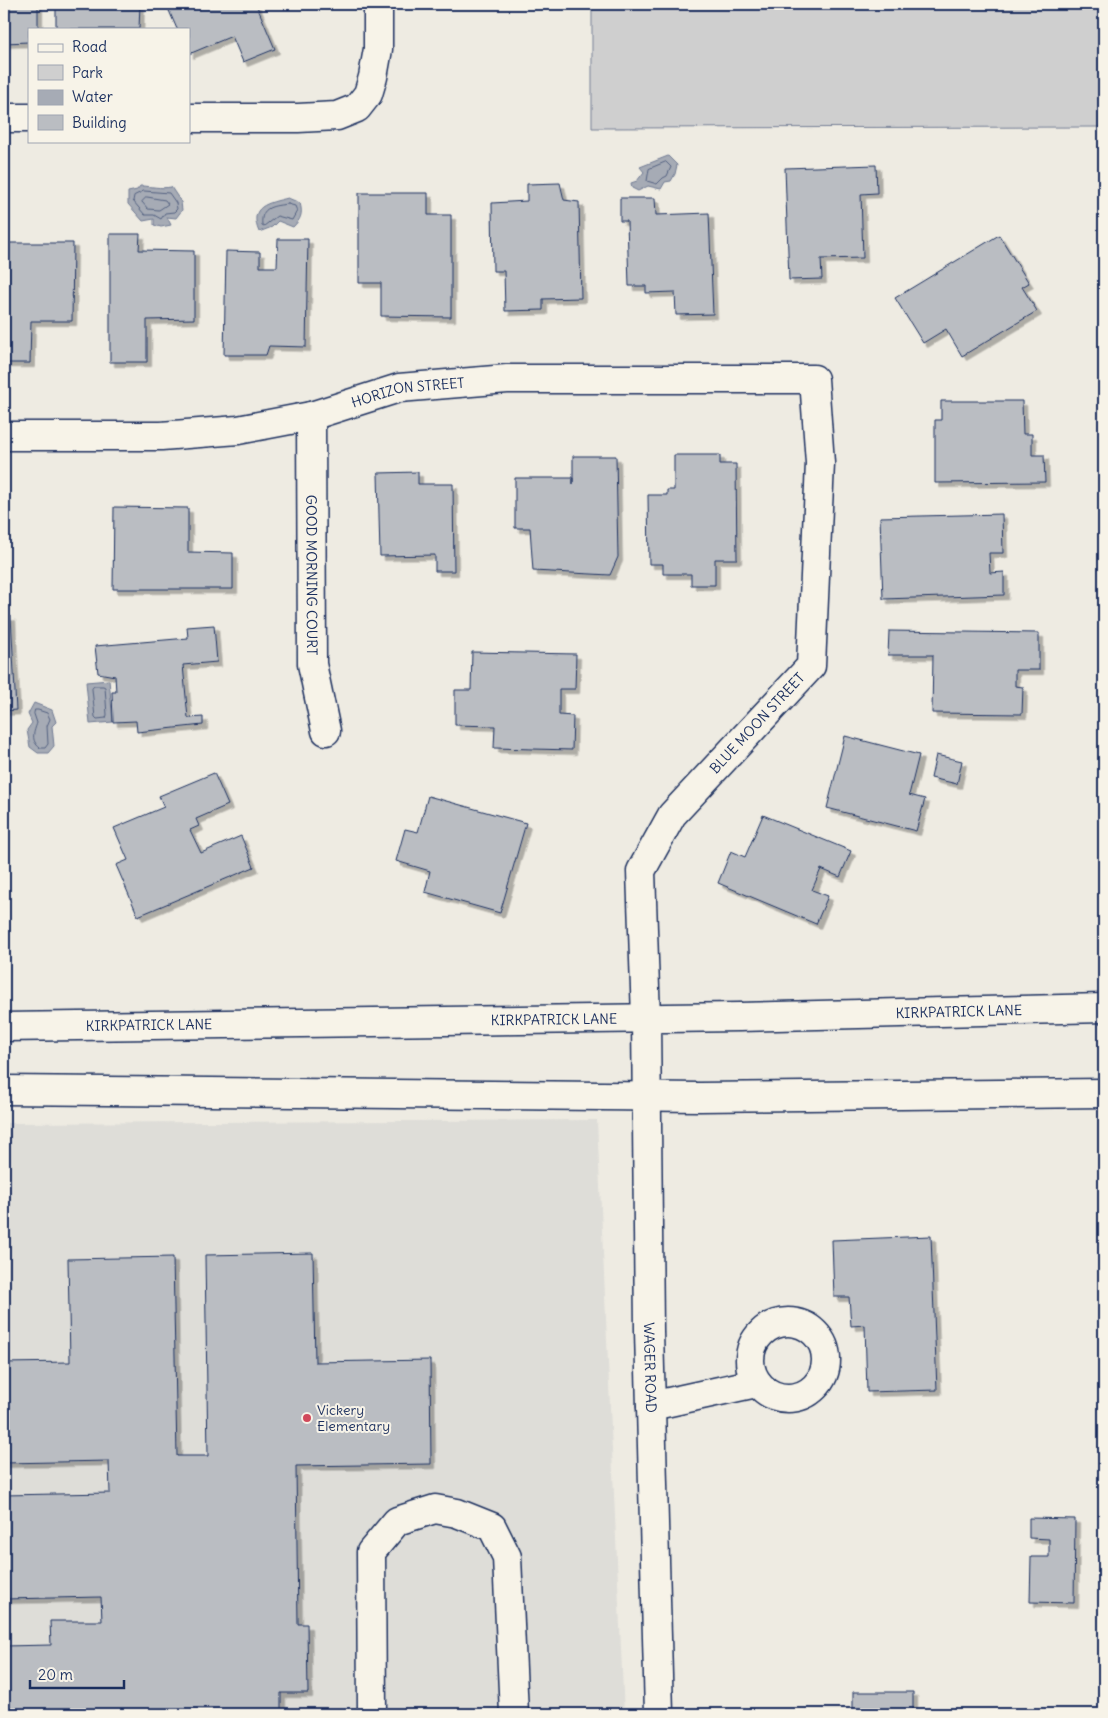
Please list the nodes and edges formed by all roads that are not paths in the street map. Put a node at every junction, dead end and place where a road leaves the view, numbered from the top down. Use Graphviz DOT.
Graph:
graph roads {
  1 [pos="378,4"];
  2 [pos="4,118"];
  3 [pos="28,118"];
  4 [pos="190,118"];
  5 [pos="814,379"];
  6 [pos="311,416"];
  7 [pos="4,436"];
  8 [pos="326,731"];
  9 [pos="1104,1008"];
  10 [pos="646,1018"];
  11 [pos="4,1026"];
  12 [pos="4,1090"];
  13 [pos="1104,1093"];
  14 [pos="646,1096"];
  15 [pos="756,1383"];
  16 [pos="651,1406"];
  17 [pos="372,1714"];
  18 [pos="514,1714"];
  19 [pos="660,1714"];
  1 -- 4 [label="street"];
  2 -- 3 [label="street"];
  5 -- 6 [label="street, HORIZON STREET"];
  5 -- 10 [label="street, BLUE MOON STREET"];
  6 -- 7 [label="street, HORIZON STREET"];
  6 -- 8 [label="street, GOOD MORNING COURT"];
  9 -- 10 [label="street, KIRKPATRICK LANE"];
  10 -- 11 [label="street, KIRKPATRICK LANE"];
  10 -- 14 [label="street, WAGER ROAD"];
  12 -- 14 [label="street"];
  13 -- 14 [label="street"];
  14 -- 16 [label="street, WAGER ROAD"];
  15 -- 16 [label="street"];
  16 -- 19 [label="street, WAGER ROAD"];
  17 -- 18 [label="street"];
}
